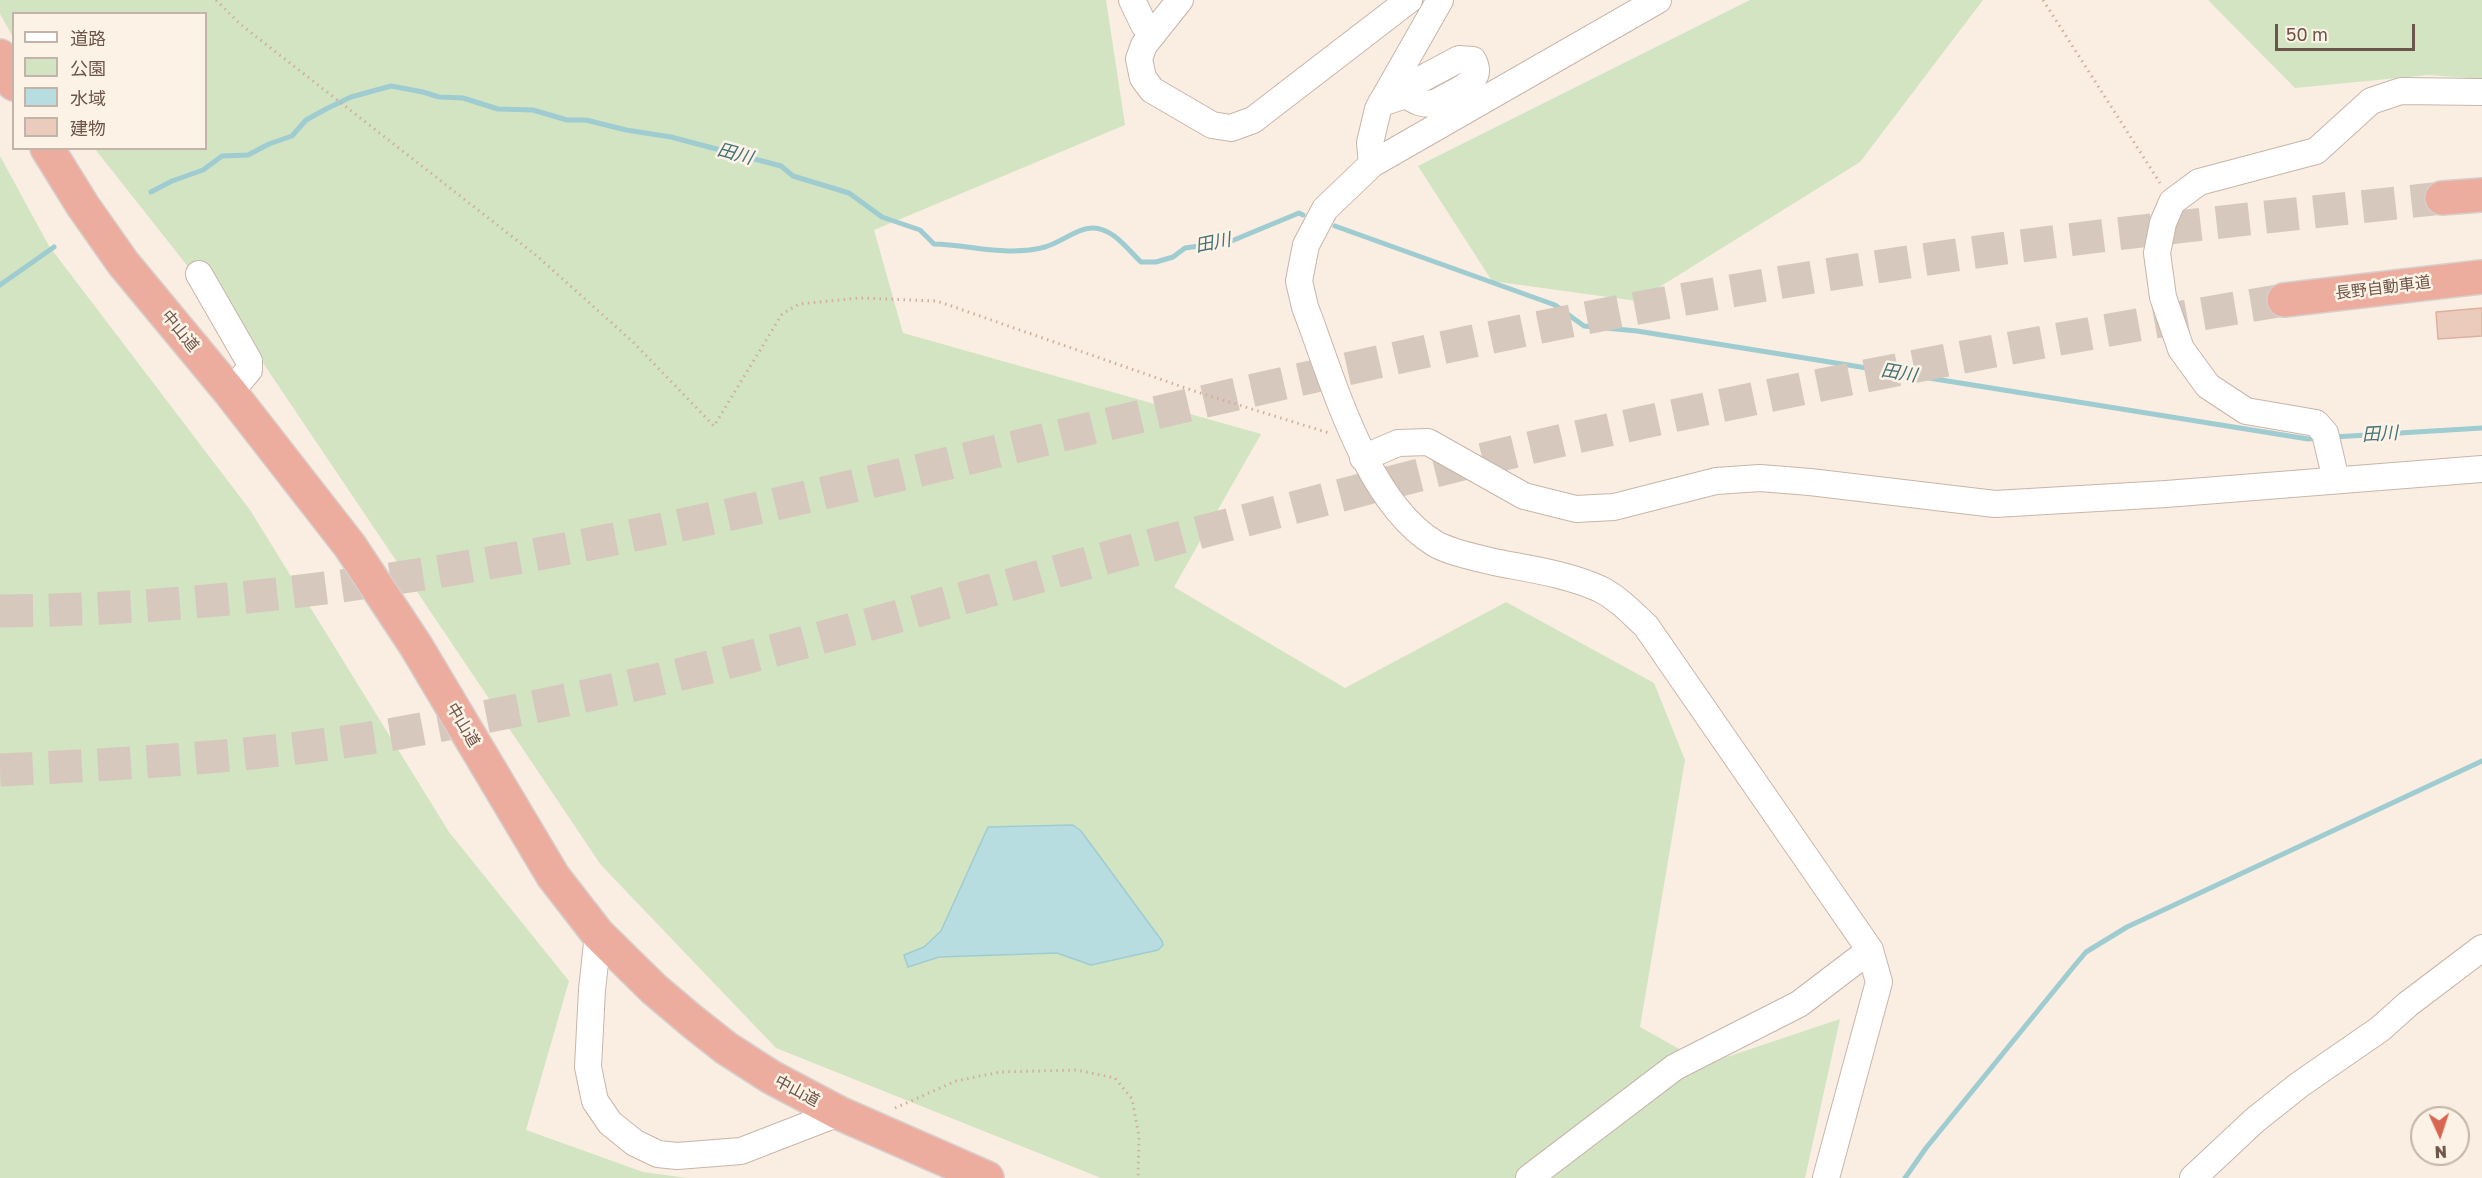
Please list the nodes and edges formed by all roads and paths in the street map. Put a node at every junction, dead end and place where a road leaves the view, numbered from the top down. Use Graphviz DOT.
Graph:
graph roads {
  1 [pos="216,0"];
  2 [pos="1132,0"];
  3 [pos="1180,0"];
  4 [pos="1409,0"];
  5 [pos="1440,0"];
  6 [pos="1658,0"];
  7 [pos="2043,0"];
  8 [pos="1154,33"];
  9 [pos="0,56"];
  10 [pos="12,80"];
  11 [pos="2482,92"];
  12 [pos="48,150"];
  13 [pos="1372,164"];
  14 [pos="2482,195"];
  15 [pos="2442,198"];
  16 [pos="2172,202"];
  17 [pos="199,274"];
  18 [pos="2482,277"];
  19 [pos="2284,300"];
  20 [pos="230,392"];
  21 [pos="1335,435"];
  22 [pos="1363,458"];
  23 [pos="2482,469"];
  24 [pos="2336,480"];
  25 [pos="598,934"];
  26 [pos="2482,948"];
  27 [pos="1870,950"];
  28 [pos="889,1111"];
  29 [pos="839,1113"];
  30 [pos="987,1178"];
  31 [pos="1138,1178"];
  32 [pos="1529,1178"];
  33 [pos="1826,1178"];
  34 [pos="2193,1178"];
  1 -- 21 [label="path"];
  2 -- 8 [label="street"];
  3 -- 8 [label="street"];
  4 -- 8 [label="street"];
  5 -- 13 [label="street"];
  6 -- 13 [label="street"];
  7 -- 16 [label="path"];
  9 -- 10 [label="highway"];
  11 -- 16 [label="street"];
  12 -- 20 [label="highway, 中山道"];
  13 -- 22 [label="street"];
  14 -- 15 [label="highway"];
  16 -- 24 [label="street"];
  17 -- 20 [label="street"];
  18 -- 19 [label="highway, 長野自動車道"];
  20 -- 25 [label="highway, 中山道"];
  22 -- 24 [label="street"];
  22 -- 27 [label="street"];
  23 -- 24 [label="street"];
  25 -- 29 [label="highway, 中山道"];
  25 -- 29 [label="street"];
  26 -- 34 [label="street"];
  27 -- 32 [label="street"];
  27 -- 33 [label="street"];
  28 -- 31 [label="path"];
  29 -- 30 [label="highway, 中山道"];
}
